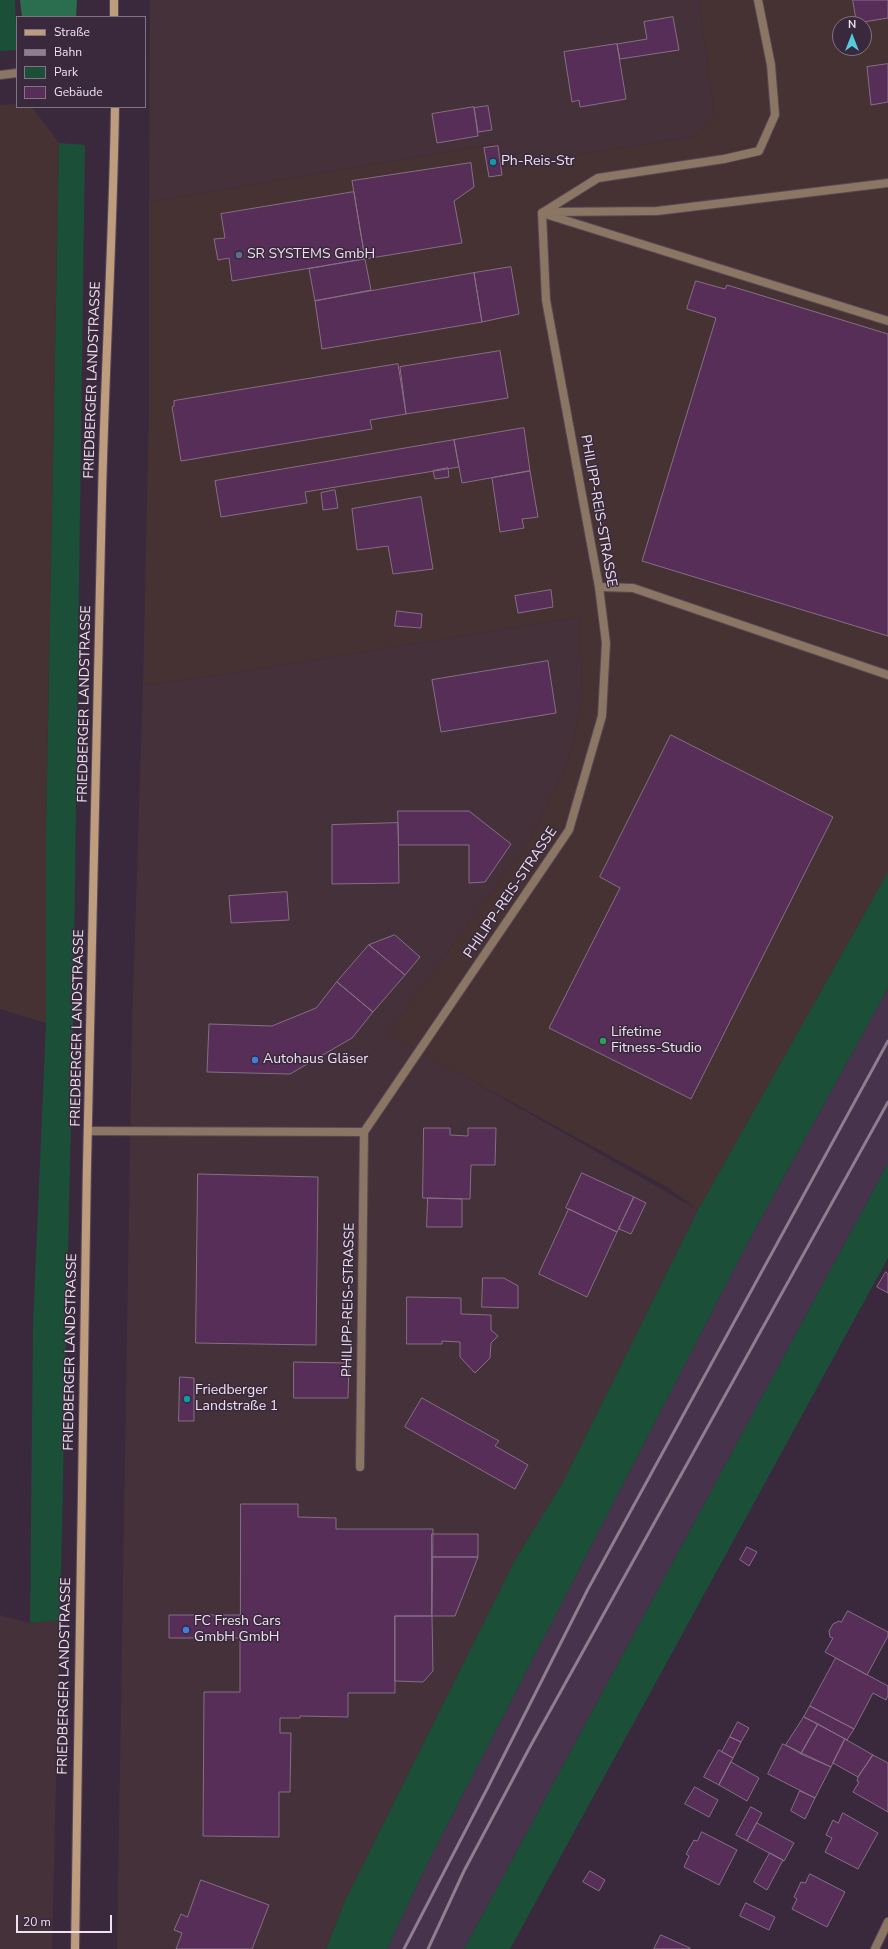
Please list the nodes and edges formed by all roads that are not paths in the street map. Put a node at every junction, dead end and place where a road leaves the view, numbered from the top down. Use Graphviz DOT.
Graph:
graph roads {
  1 [pos="114,0"];
  2 [pos="758,0"];
  3 [pos="114,16"];
  4 [pos="16,73"];
  5 [pos="0,75"];
  6 [pos="114,108"];
  7 [pos="888,183"];
  8 [pos="542,212"];
  9 [pos="888,321"];
  10 [pos="599,587"];
  11 [pos="888,675"];
  12 [pos="89,1131"];
  13 [pos="364,1132"];
  14 [pos="360,1467"];
  15 [pos="888,1922"];
  16 [pos="75,1949"];
  17 [pos="875,1949"];
  1 -- 3 [label="main road"];
  2 -- 8 [label="street"];
  4 -- 5 [label="street"];
  6 -- 12 [label="main road, FRIEDBERGER LANDSTRASSE"];
  7 -- 8 [label="street"];
  8 -- 9 [label="street"];
  8 -- 10 [label="street, PHILIPP-REIS-STRASSE"];
  10 -- 11 [label="street"];
  10 -- 13 [label="street, PHILIPP-REIS-STRASSE"];
  12 -- 13 [label="street"];
  12 -- 16 [label="main road, FRIEDBERGER LANDSTRASSE"];
  13 -- 14 [label="street, PHILIPP-REIS-STRASSE"];
  15 -- 17 [label="street"];
}
